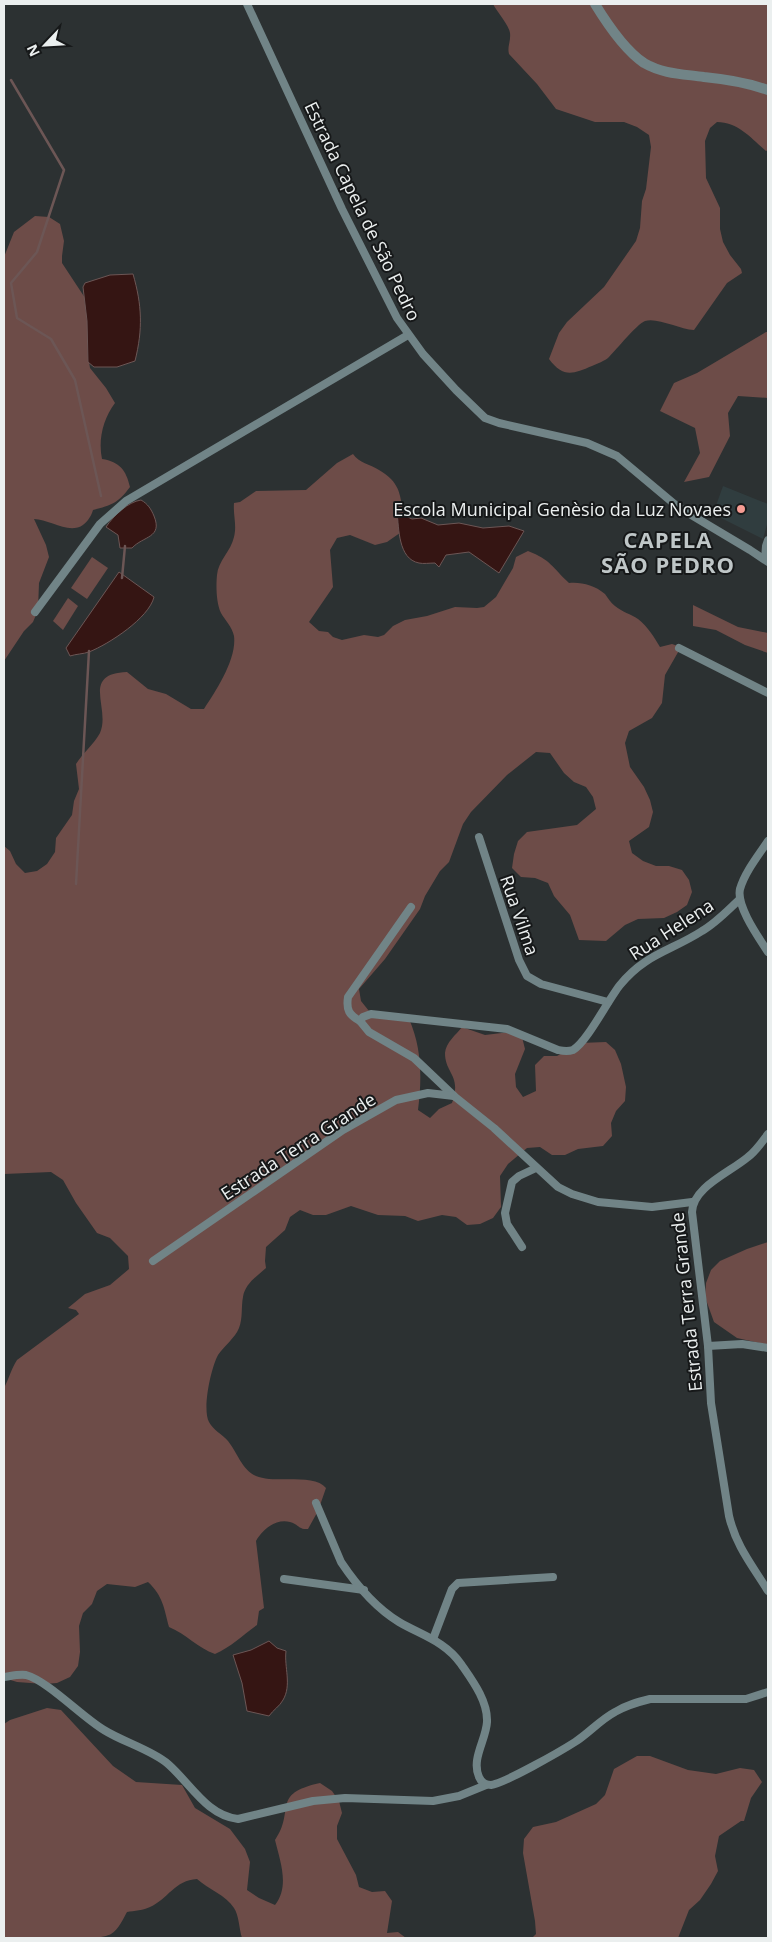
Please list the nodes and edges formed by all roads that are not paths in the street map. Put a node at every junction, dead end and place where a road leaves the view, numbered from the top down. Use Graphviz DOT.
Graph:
graph roads {
  1 [pos="247,4"];
  2 [pos="595,4"];
  3 [pos="768,90"];
  4 [pos="408,335"];
  5 [pos="768,540"];
  6 [pos="767,561"];
  7 [pos="35,612"];
  8 [pos="679,648"];
  9 [pos="768,693"];
  10 [pos="479,838"];
  11 [pos="768,844"];
  12 [pos="740,899"];
  13 [pos="412,907"];
  14 [pos="768,952"];
  15 [pos="608,1002"];
  16 [pos="360,1021"];
  17 [pos="454,1096"];
  18 [pos="768,1134"];
  19 [pos="536,1168"];
  20 [pos="692,1202"];
  21 [pos="522,1247"];
  22 [pos="154,1262"];
  23 [pos="708,1346"];
  24 [pos="768,1348"];
  25 [pos="316,1503"];
  26 [pos="553,1577"];
  27 [pos="284,1579"];
  28 [pos="364,1590"];
  29 [pos="768,1591"];
  30 [pos="433,1639"];
  31 [pos="4,1677"];
  32 [pos="768,1692"];
  33 [pos="486,1785"];
  1 -- 4 [label="street, Estrada Capela de São Pedro"];
  2 -- 3 [label="street"];
  4 -- 6 [label="street, Estrada Capela de São Pedro"];
  4 -- 7 [label="street"];
  5 -- 6 [label="street"];
  8 -- 9 [label="street"];
  10 -- 15 [label="street, Rua Vilma"];
  11 -- 12 [label="street"];
  12 -- 14 [label="street"];
  12 -- 15 [label="street, Rua Helena"];
  13 -- 16 [label="street"];
  15 -- 16 [label="street, Rua Helena"];
  16 -- 17 [label="street"];
  17 -- 19 [label="street, Estrada Terra Grande"];
  17 -- 22 [label="street, Estrada Terra Grande"];
  18 -- 20 [label="street"];
  19 -- 20 [label="street, Estrada Terra Grande"];
  19 -- 21 [label="street"];
  20 -- 23 [label="street, Estrada Terra Grande"];
  23 -- 24 [label="street"];
  23 -- 29 [label="street, Estrada Terra Grande"];
  25 -- 28 [label="street"];
  26 -- 30 [label="street"];
  27 -- 28 [label="street"];
  28 -- 30 [label="street"];
  30 -- 33 [label="street"];
  31 -- 33 [label="street"];
  32 -- 33 [label="street"];
}
